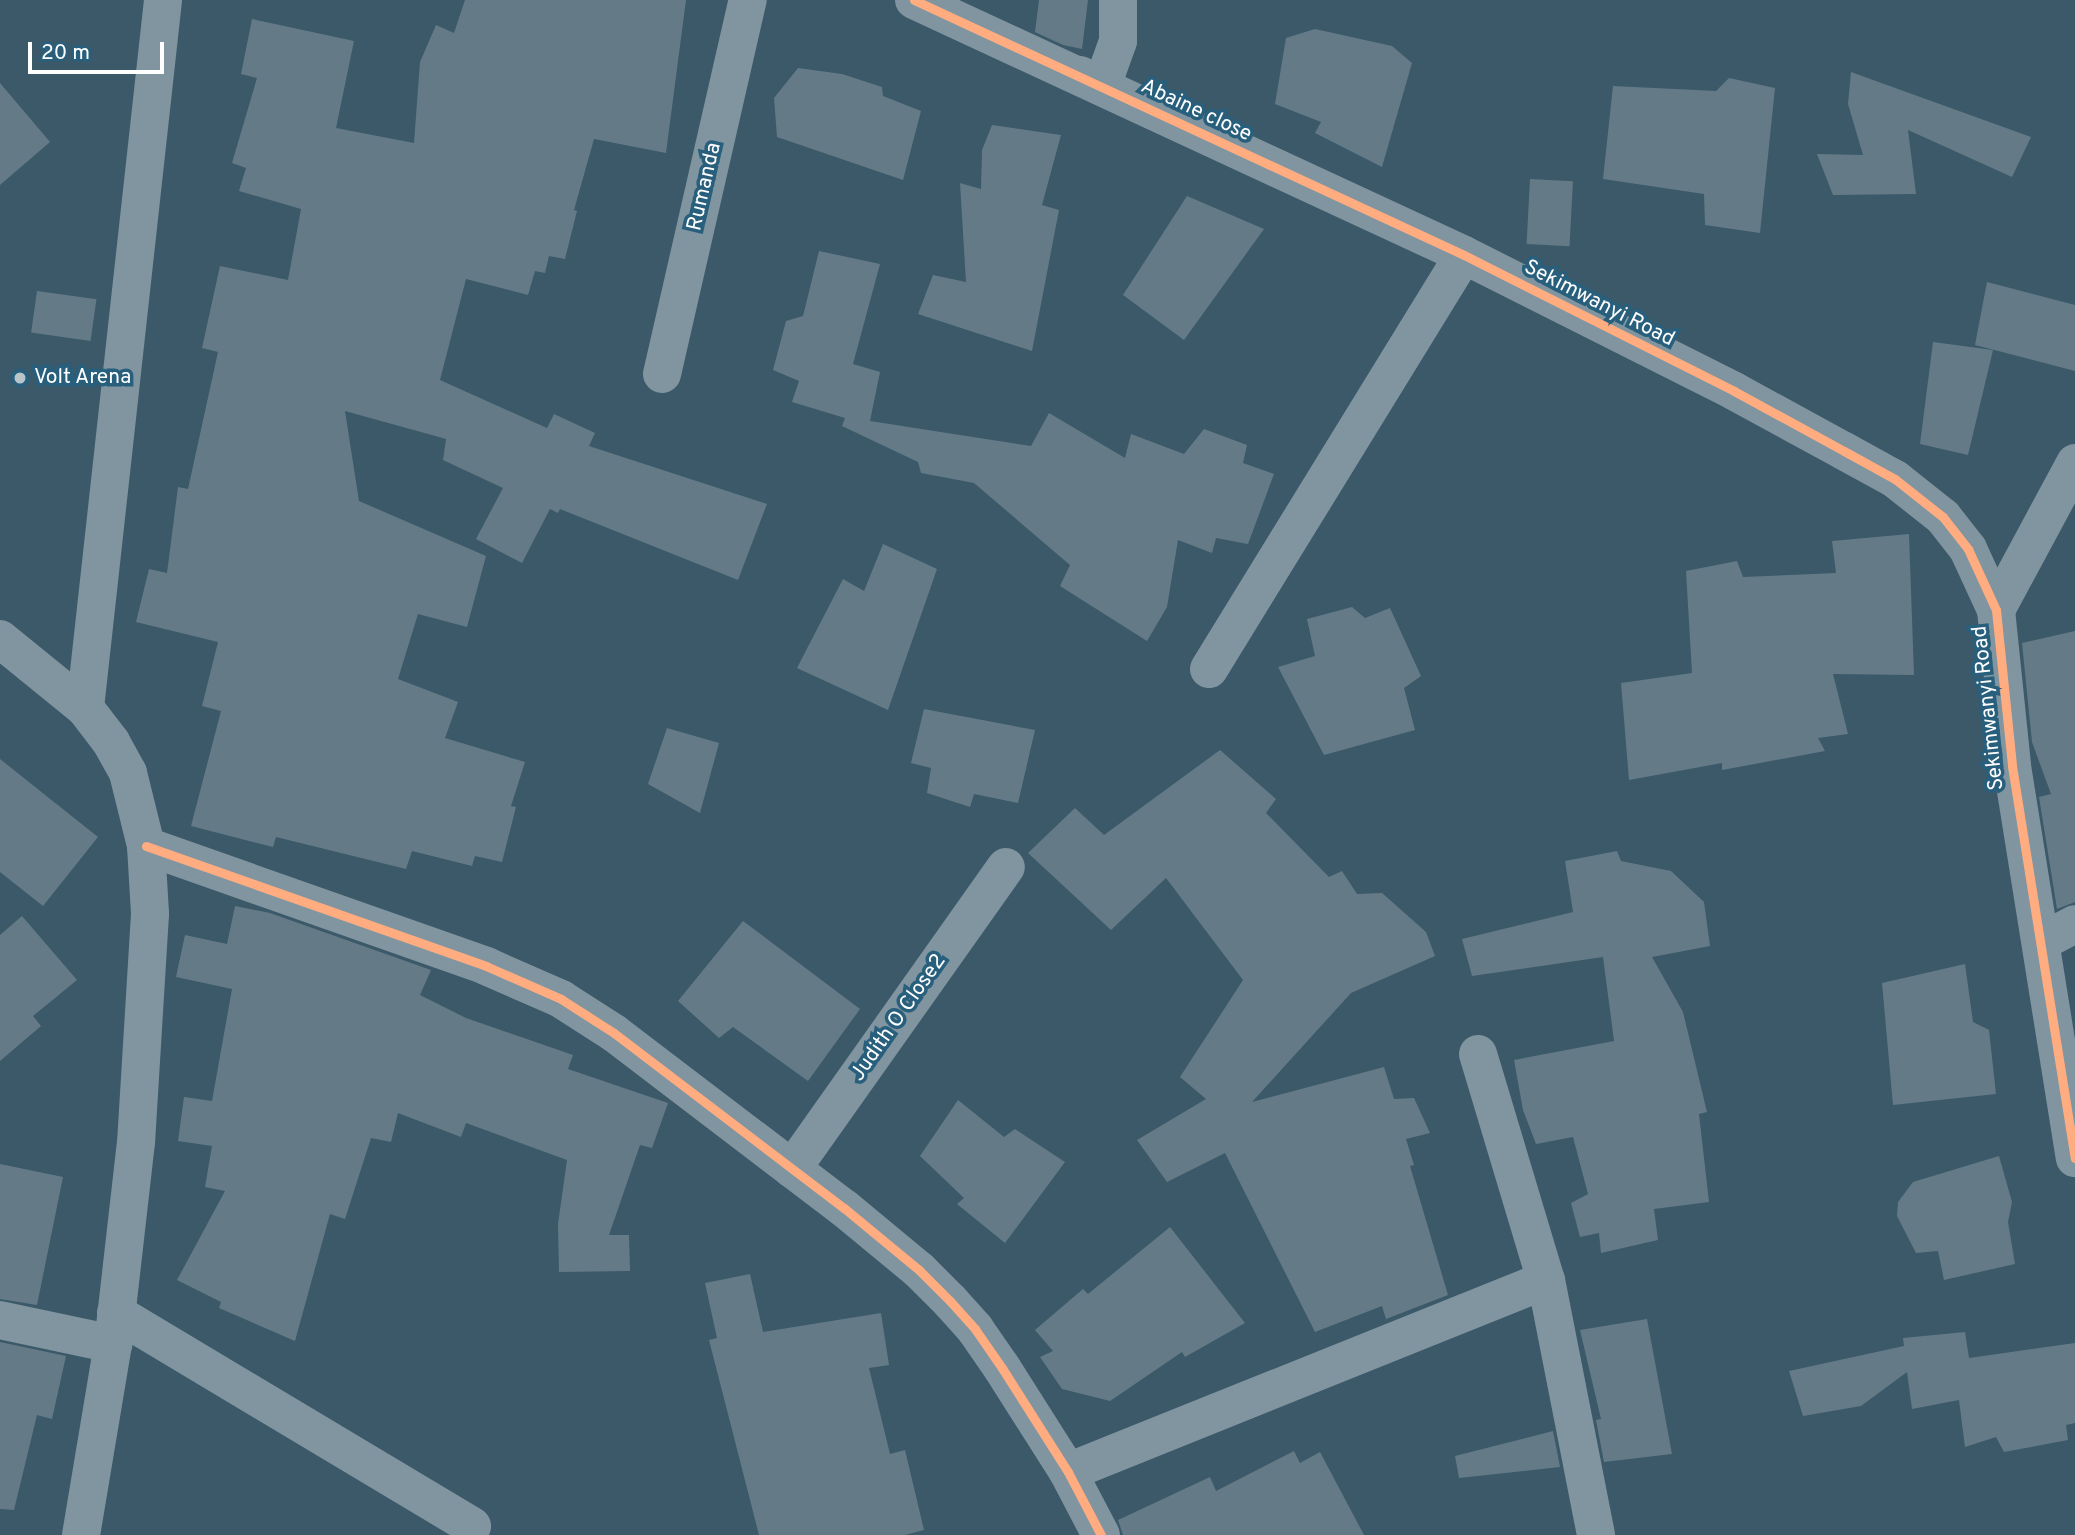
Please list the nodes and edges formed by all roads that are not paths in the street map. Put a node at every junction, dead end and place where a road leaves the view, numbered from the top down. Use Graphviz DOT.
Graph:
graph roads {
  1 [pos="163,0"];
  2 [pos="748,0"];
  3 [pos="914,0"];
  4 [pos="931,0"];
  5 [pos="1118,0"];
  6 [pos="1102,86"];
  7 [pos="1464,255"];
  8 [pos="662,374"];
  9 [pos="2075,463"];
  10 [pos="1996,610"];
  11 [pos="0,639"];
  12 [pos="1209,669"];
  13 [pos="85,708"];
  14 [pos="146,846"];
  15 [pos="1006,867"];
  16 [pos="2075,924"];
  17 [pos="2041,942"];
  18 [pos="1478,1055"];
  19 [pos="2075,1158"];
  20 [pos="792,1169"];
  21 [pos="1546,1280"];
  22 [pos="0,1320"];
  23 [pos="114,1328"];
  24 [pos="1068,1472"];
  25 [pos="472,1526"];
  26 [pos="81,1535"];
  27 [pos="1101,1535"];
  28 [pos="1596,1535"];
  1 -- 13 [label="street"];
  2 -- 8 [label="street, Rumanda"];
  3 -- 6 [label="street, Abaine close"];
  4 -- 6 [label="street"];
  5 -- 6 [label="street"];
  6 -- 7 [label="street, Abaine close"];
  7 -- 10 [label="street, Sekimwanyi Road"];
  7 -- 12 [label="street"];
  9 -- 10 [label="street"];
  10 -- 17 [label="street, Sekimwanyi Road"];
  11 -- 13 [label="street"];
  13 -- 14 [label="street"];
  14 -- 20 [label="street"];
  14 -- 23 [label="street"];
  15 -- 20 [label="street, Judith O Close2"];
  16 -- 17 [label="street"];
  17 -- 19 [label="street, Sekimwanyi Road"];
  18 -- 21 [label="street"];
  20 -- 24 [label="street"];
  21 -- 24 [label="street"];
  21 -- 28 [label="street"];
  22 -- 23 [label="street"];
  23 -- 25 [label="street"];
  23 -- 26 [label="street"];
  24 -- 27 [label="street"];
}
